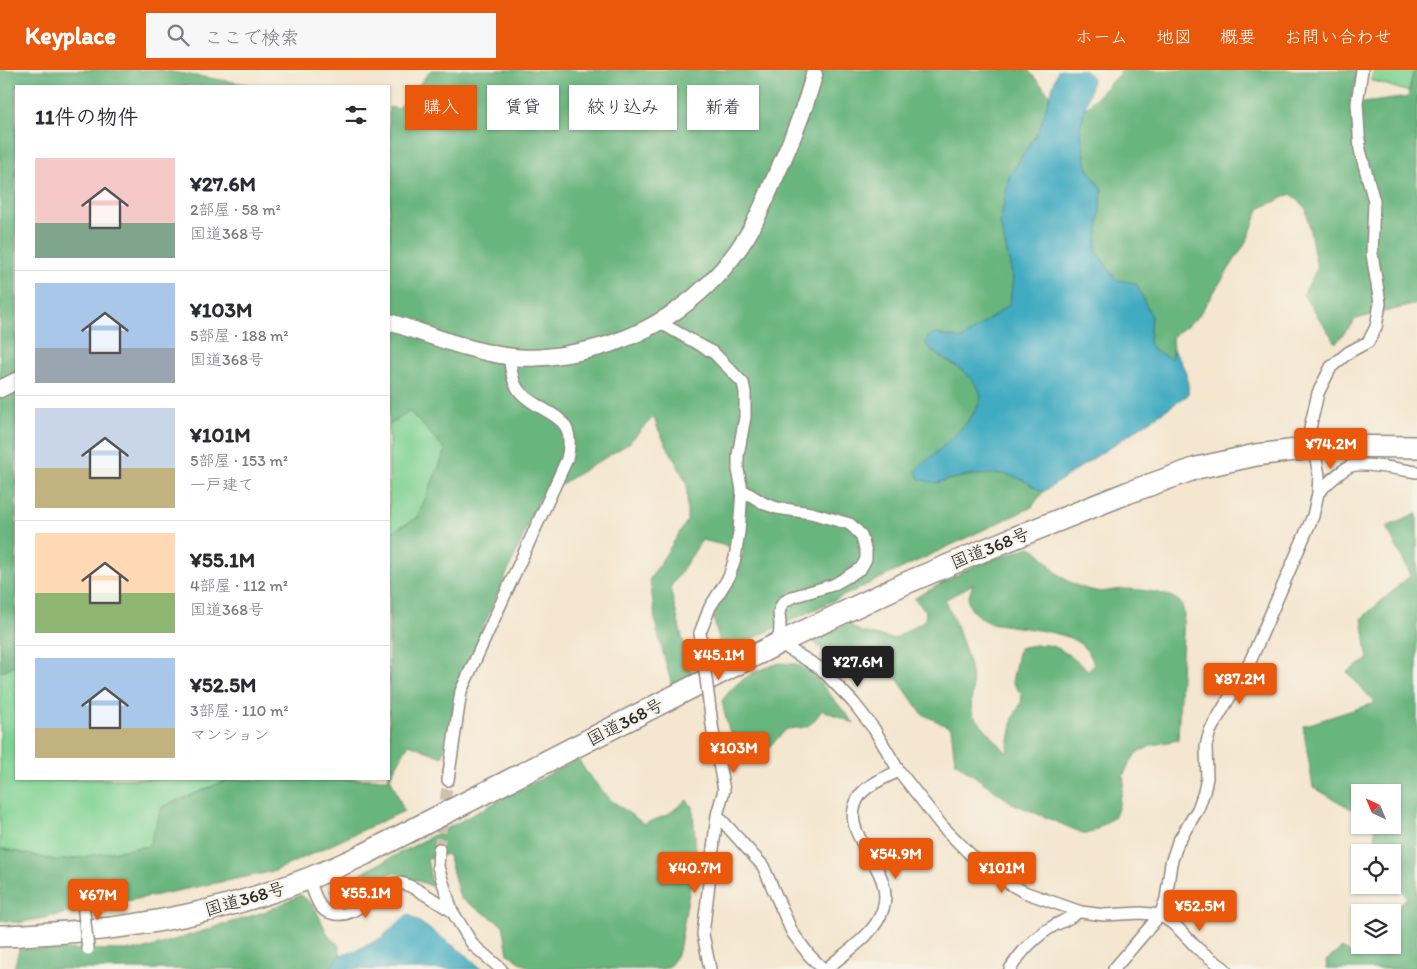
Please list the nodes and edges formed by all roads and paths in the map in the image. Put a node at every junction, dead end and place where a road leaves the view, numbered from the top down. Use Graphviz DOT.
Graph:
graph roads {
  1 [pos="1362,70"];
  2 [pos="814,72"];
  3 [pos="390,322"];
  4 [pos="659,322"];
  5 [pos="509,356"];
  6 [pos="15,382"];
  7 [pos="0,389"];
  8 [pos="1417,446"];
  9 [pos="1314,448"];
  10 [pos="1417,472"];
  11 [pos="742,490"];
  12 [pos="1318,493"];
  13 [pos="779,643"];
  14 [pos="899,770"];
  15 [pos="448,780"];
  16 [pos="717,815"];
  17 [pos="439,849"];
  18 [pos="309,880"];
  19 [pos="82,895"];
  20 [pos="452,911"];
  21 [pos="1078,912"];
  22 [pos="1160,915"];
  23 [pos="1,940"];
  24 [pos="88,950"];
  25 [pos="501,969"];
  26 [pos="710,969"];
  27 [pos="824,969"];
  28 [pos="1010,969"];
  29 [pos="1114,969"];
  30 [pos="1225,969"];
  1 -- 9 [label="street"];
  2 -- 4 [label="street"];
  3 -- 5 [label="street"];
  4 -- 5 [label="street"];
  4 -- 11 [label="street"];
  5 -- 15 [label="street"];
  6 -- 7 [label="street"];
  8 -- 9 [label="highway, 国道368号"];
  9 -- 12 [label="street"];
  9 -- 13 [label="highway, 国道368号"];
  10 -- 12 [label="street"];
  11 -- 13 [label="street"];
  11 -- 16 [label="street, bridge"];
  12 -- 22 [label="street"];
  13 -- 14 [label="street"];
  13 -- 18 [label="highway, 国道368号"];
  14 -- 21 [label="street"];
  14 -- 27 [label="street"];
  16 -- 26 [label="street"];
  16 -- 27 [label="street"];
  17 -- 20 [label="street"];
  18 -- 20 [label="street"];
  18 -- 23 [label="highway, 国道368号"];
  19 -- 24 [label="street, bridge"];
  20 -- 25 [label="street"];
  21 -- 22 [label="street"];
  21 -- 28 [label="street"];
  22 -- 29 [label="street"];
  22 -- 30 [label="street"];
}
